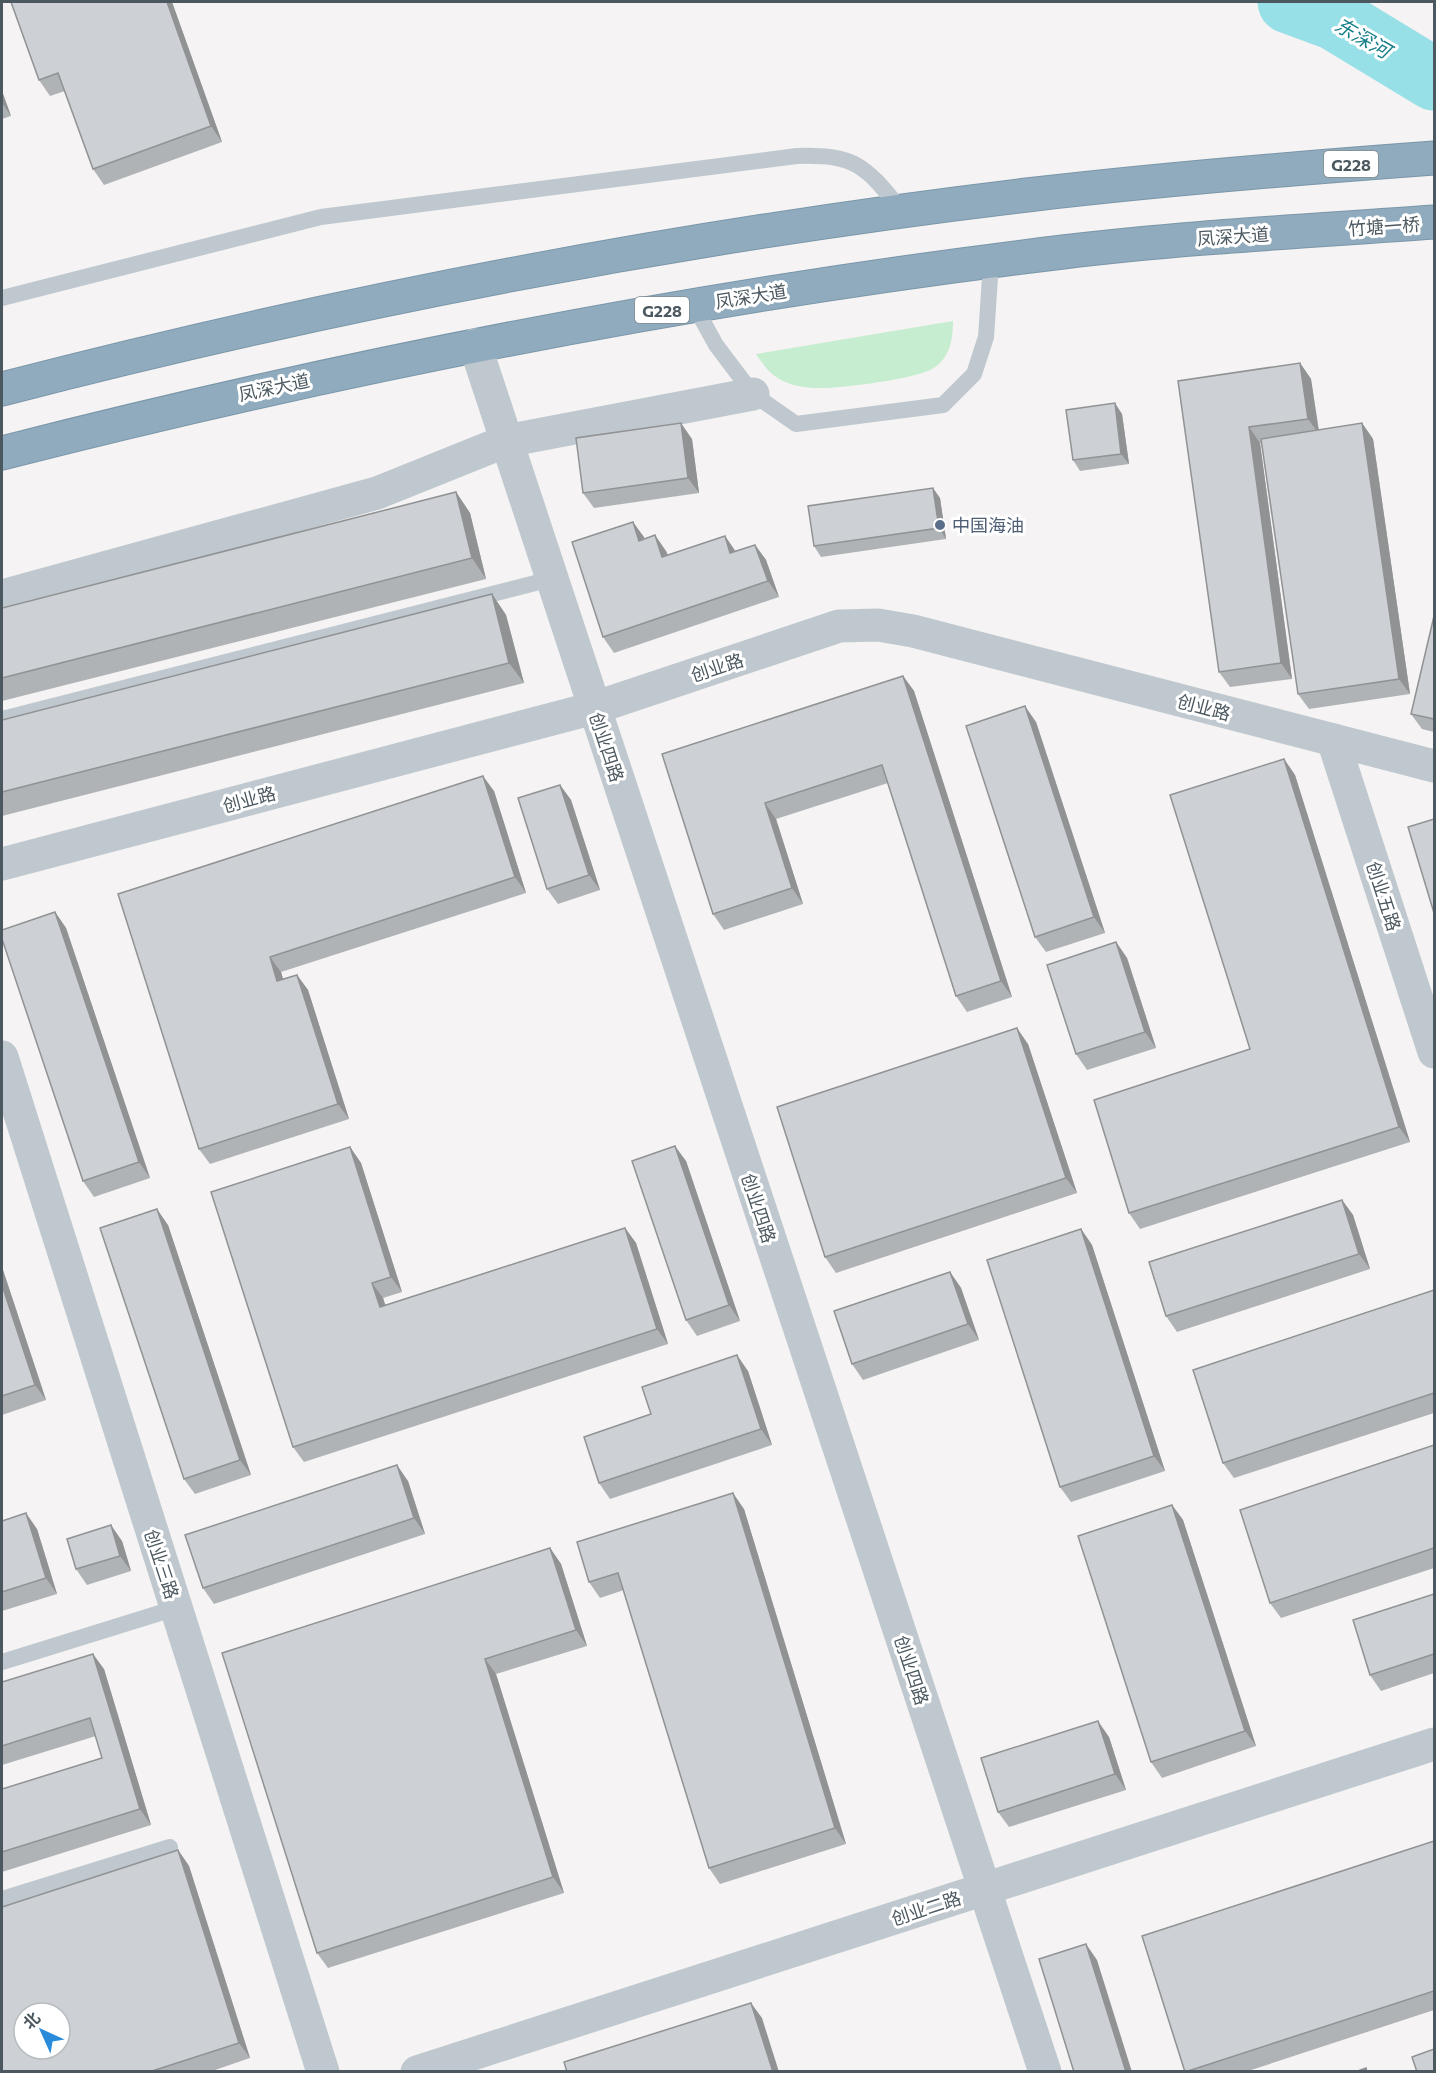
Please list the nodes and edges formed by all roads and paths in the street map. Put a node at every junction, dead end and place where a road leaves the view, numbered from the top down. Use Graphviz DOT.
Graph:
graph roads {
  1 [pos="1434,158"];
  2 [pos="902,211"];
  3 [pos="1434,222"];
  4 [pos="1333,230"];
  5 [pos="991,262"];
  6 [pos="2,298"];
  7 [pos="694,305"];
  8 [pos="475,345"];
  9 [pos="2,389"];
  10 [pos="753,394"];
  11 [pos="506,441"];
  12 [pos="2,453"];
  13 [pos="551,579"];
  14 [pos="2,596"];
  15 [pos="594,708"];
  16 [pos="2,719"];
  17 [pos="1333,740"];
  18 [pos="1434,766"];
  19 [pos="2,864"];
  20 [pos="1434,1052"];
  21 [pos="2,1057"];
  22 [pos="176,1608"];
  23 [pos="2,1662"];
  24 [pos="1434,1744"];
  25 [pos="170,1847"];
  26 [pos="984,1889"];
  27 [pos="2,1899"];
  28 [pos="323,2072"];
  29 [pos="417,2072"];
  30 [pos="1045,2072"];
  1 -- 2 [label="highway, G228"];
  2 -- 6 [label="lane"];
  2 -- 9 [label="highway, G228"];
  3 -- 4 [label="highway, 竹塘一桥 / G228"];
  4 -- 5 [label="highway, 凤深大道 / G228"];
  5 -- 7 [label="highway, 凤深大道 / G228"];
  5 -- 10 [label="lane"];
  7 -- 8 [label="highway, 凤深大道 / G228"];
  7 -- 10 [label="lane"];
  8 -- 11 [label="street, 创业四路"];
  8 -- 12 [label="highway, 凤深大道 / G228"];
  10 -- 11 [label="street"];
  11 -- 13 [label="street, 创业四路"];
  11 -- 14 [label="street"];
  13 -- 15 [label="street, 创业四路"];
  13 -- 16 [label="lane"];
  15 -- 17 [label="street, 创业路"];
  15 -- 19 [label="street, 创业路"];
  15 -- 26 [label="street, 创业四路"];
  17 -- 18 [label="street, 创业路"];
  17 -- 20 [label="street, 创业五路"];
  21 -- 22 [label="street, 创业三路"];
  22 -- 23 [label="lane"];
  22 -- 28 [label="street, 创业三路"];
  24 -- 26 [label="street, 创业二路"];
  25 -- 27 [label="lane"];
  26 -- 29 [label="street, 创业二路"];
  26 -- 30 [label="street, 创业四路"];
}
